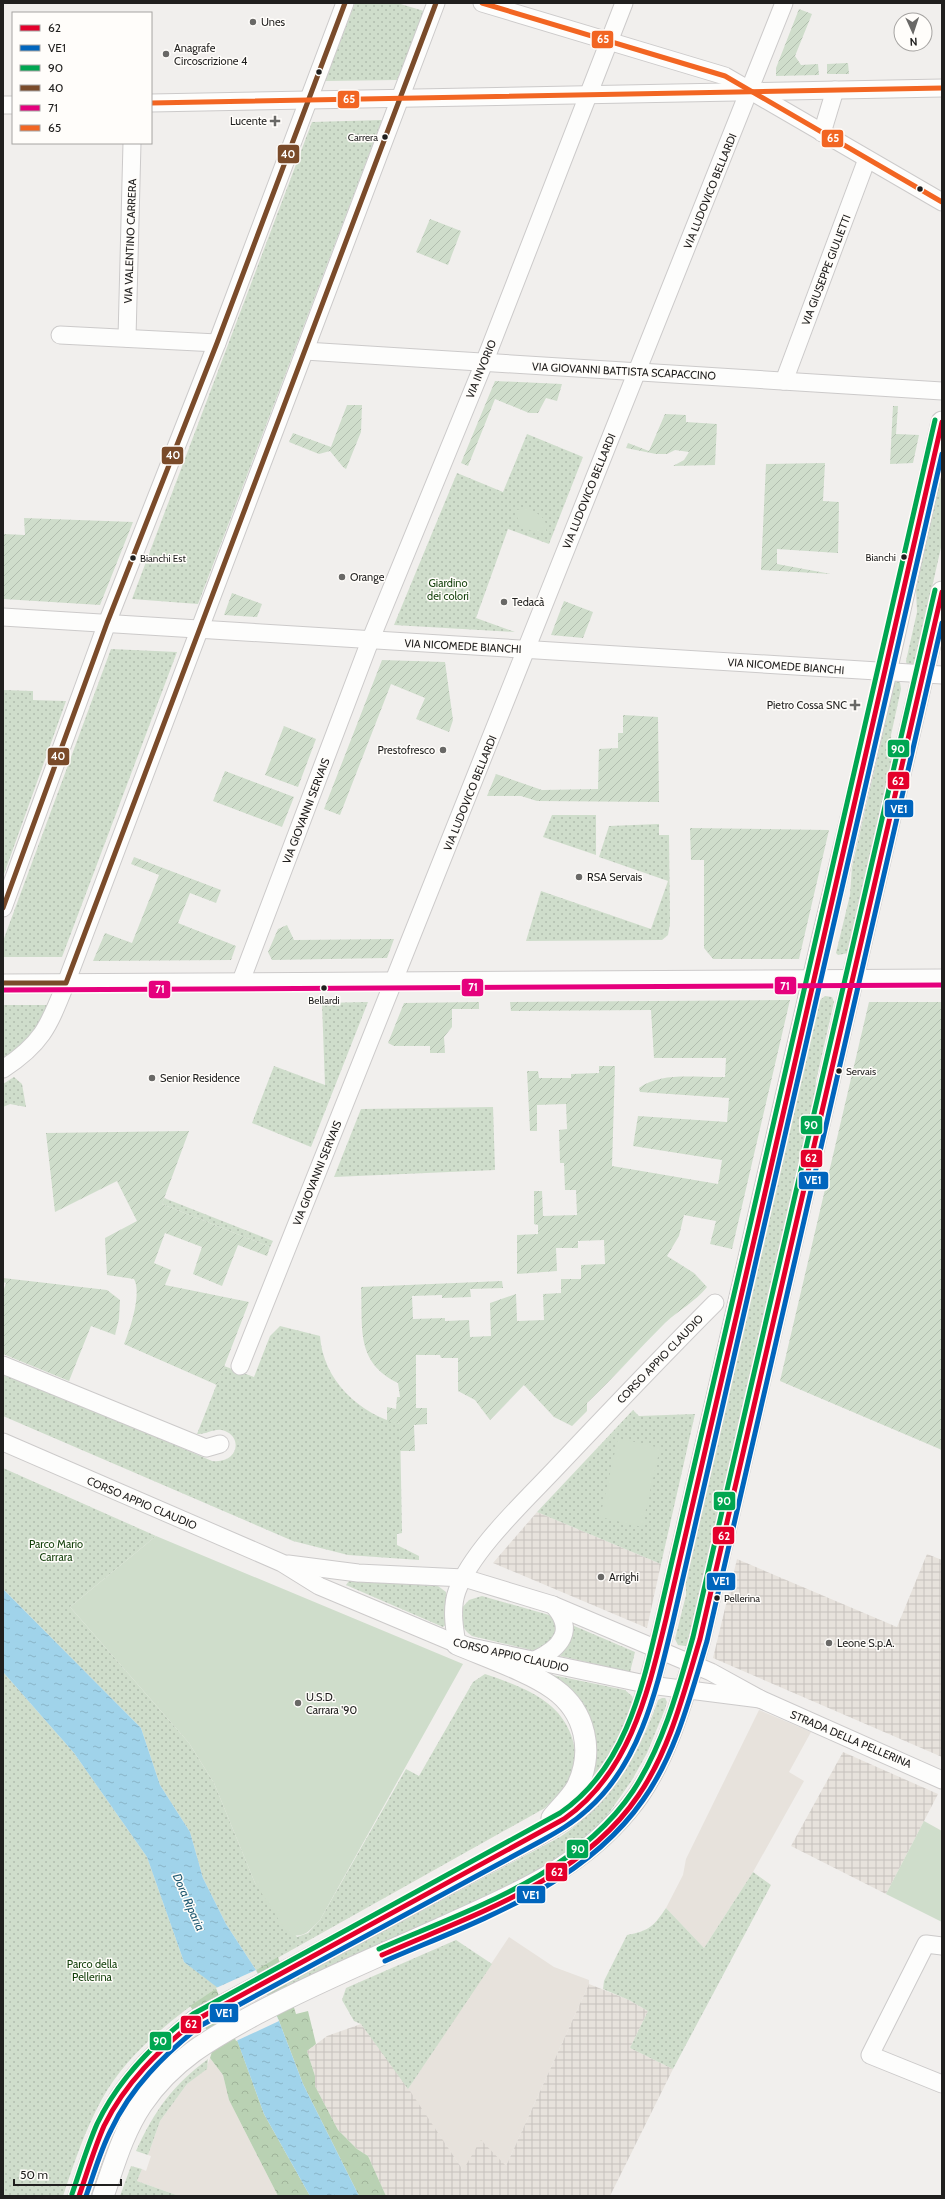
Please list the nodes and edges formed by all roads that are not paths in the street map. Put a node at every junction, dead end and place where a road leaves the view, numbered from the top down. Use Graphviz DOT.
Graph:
graph roads {
  1 [pos="345,3"];
  2 [pos="436,3"];
  3 [pos="482,3"];
  4 [pos="624,3"];
  5 [pos="784,3"];
  6 [pos="610,41"];
  7 [pos="942,88"];
  8 [pos="835,90"];
  9 [pos="750,91"];
  10 [pos="588,95"];
  11 [pos="400,99"];
  12 [pos="308,100"];
  13 [pos="152,103"];
  14 [pos="822,133"];
  15 [pos="132,144"];
  16 [pos="867,159"];
  17 [pos="942,202"];
  18 [pos="60,335"];
  19 [pos="127,338"];
  20 [pos="217,344"];
  21 [pos="305,352"];
  22 [pos="484,363"];
  23 [pos="637,371"];
  24 [pos="784,381"];
  25 [pos="942,391"];
  26 [pos="942,422"];
  27 [pos="942,592"];
  28 [pos="3,616"];
  29 [pos="108,623"];
  30 [pos="200,630"];
  31 [pos="370,641"];
  32 [pos="527,649"];
  33 [pos="886,672"];
  34 [pos="932,675"];
  35 [pos="3,908"];
  36 [pos="853,978"];
  37 [pos="942,978"];
  38 [pos="814,979"];
  39 [pos="395,980"];
  40 [pos="241,981"];
  41 [pos="3,983"];
  42 [pos="66,983"];
  43 [pos="3,1068"];
  44 [pos="715,1303"];
  45 [pos="3,1365"];
  46 [pos="240,1366"];
  47 [pos="3,1442"];
  48 [pos="220,1444"];
  49 [pos="282,1563"];
  50 [pos="464,1578"];
  51 [pos="553,1606"];
  52 [pos="457,1644"];
  53 [pos="658,1650"];
  54 [pos="535,1660"];
  55 [pos="693,1664"];
  56 [pos="650,1685"];
  57 [pos="684,1691"];
  58 [pos="760,1699"];
  59 [pos="942,1780"];
  60 [pos="538,1835"];
  61 [pos="942,1946"];
  62 [pos="942,2084"];
  63 [pos="79,2196"];
  64 [pos="103,2196"];
  1 -- 12 [label="street"];
  2 -- 11 [label="street"];
  3 -- 6 [label="street"];
  4 -- 6 [label="street"];
  5 -- 9 [label="street, VIA LUDOVICO BELLARDI"];
  6 -- 9 [label="street"];
  6 -- 10 [label="street"];
  7 -- 8 [label="street"];
  8 -- 9 [label="street"];
  8 -- 14 [label="street"];
  9 -- 10 [label="street"];
  9 -- 14 [label="street"];
  9 -- 23 [label="street, VIA LUDOVICO BELLARDI"];
  10 -- 11 [label="street"];
  10 -- 22 [label="street, VIA INVORIO"];
  11 -- 12 [label="street"];
  11 -- 21 [label="street"];
  12 -- 13 [label="street"];
  12 -- 20 [label="street"];
  14 -- 16 [label="street"];
  15 -- 19 [label="street, VIA VALENTINO CARRERA"];
  16 -- 17 [label="street"];
  16 -- 24 [label="street, VIA GIUSEPPE GIULIETTI"];
  18 -- 19 [label="street"];
  19 -- 20 [label="street"];
  20 -- 29 [label="street"];
  21 -- 22 [label="street, VIA GIOVANNI BATTISTA SCAPACCINO"];
  21 -- 30 [label="street"];
  22 -- 23 [label="street, VIA GIOVANNI BATTISTA SCAPACCINO"];
  22 -- 31 [label="street, VIA INVORIO"];
  23 -- 24 [label="street, VIA GIOVANNI BATTISTA SCAPACCINO"];
  23 -- 32 [label="street, VIA LUDOVICO BELLARDI"];
  24 -- 25 [label="street, VIA GIOVANNI BATTISTA SCAPACCINO"];
  26 -- 33 [label="main road"];
  27 -- 34 [label="main road"];
  28 -- 29 [label="street, VIA NICOMEDE BIANCHI"];
  29 -- 30 [label="street, VIA NICOMEDE BIANCHI"];
  29 -- 35 [label="street"];
  30 -- 31 [label="street, VIA NICOMEDE BIANCHI"];
  30 -- 42 [label="street"];
  31 -- 32 [label="street, VIA NICOMEDE BIANCHI"];
  31 -- 40 [label="street, VIA GIOVANNI SERVAIS"];
  32 -- 33 [label="street, VIA NICOMEDE BIANCHI"];
  32 -- 39 [label="street, VIA LUDOVICO BELLARDI"];
  33 -- 34 [label="street, VIA NICOMEDE BIANCHI"];
  33 -- 38 [label="main road"];
  34 -- 36 [label="main road"];
  36 -- 37 [label="street"];
  36 -- 38 [label="street"];
  36 -- 55 [label="main road"];
  38 -- 39 [label="street"];
  38 -- 53 [label="main road"];
  39 -- 40 [label="street"];
  39 -- 46 [label="street, VIA GIOVANNI SERVAIS"];
  40 -- 42 [label="street"];
  41 -- 42 [label="street"];
  42 -- 43 [label="street"];
  44 -- 50 [label="street, CORSO APPIO CLAUDIO"];
  45 -- 48 [label="street"];
  47 -- 49 [label="street, CORSO APPIO CLAUDIO"];
  49 -- 50 [label="street, CORSO APPIO CLAUDIO"];
  49 -- 52 [label="street, CORSO APPIO CLAUDIO"];
  50 -- 51 [label="street, CORSO APPIO CLAUDIO"];
  50 -- 52 [label="street"];
  51 -- 53 [label="street, CORSO APPIO CLAUDIO"];
  51 -- 54 [label="street"];
  52 -- 54 [label="street, CORSO APPIO CLAUDIO"];
  52 -- 60 [label="main road"];
  53 -- 55 [label="street, CORSO APPIO CLAUDIO"];
  53 -- 56 [label="main road"];
  54 -- 56 [label="street, CORSO APPIO CLAUDIO"];
  55 -- 57 [label="main road"];
  55 -- 58 [label="street, STRADA DELLA PELLERINA"];
  56 -- 57 [label="street, CORSO APPIO CLAUDIO"];
  56 -- 60 [label="main road"];
  57 -- 58 [label="street, STRADA DELLA PELLERINA"];
  57 -- 64 [label="main road"];
  58 -- 59 [label="street, STRADA DELLA PELLERINA"];
  60 -- 63 [label="main road"];
  61 -- 62 [label="street"];
}
